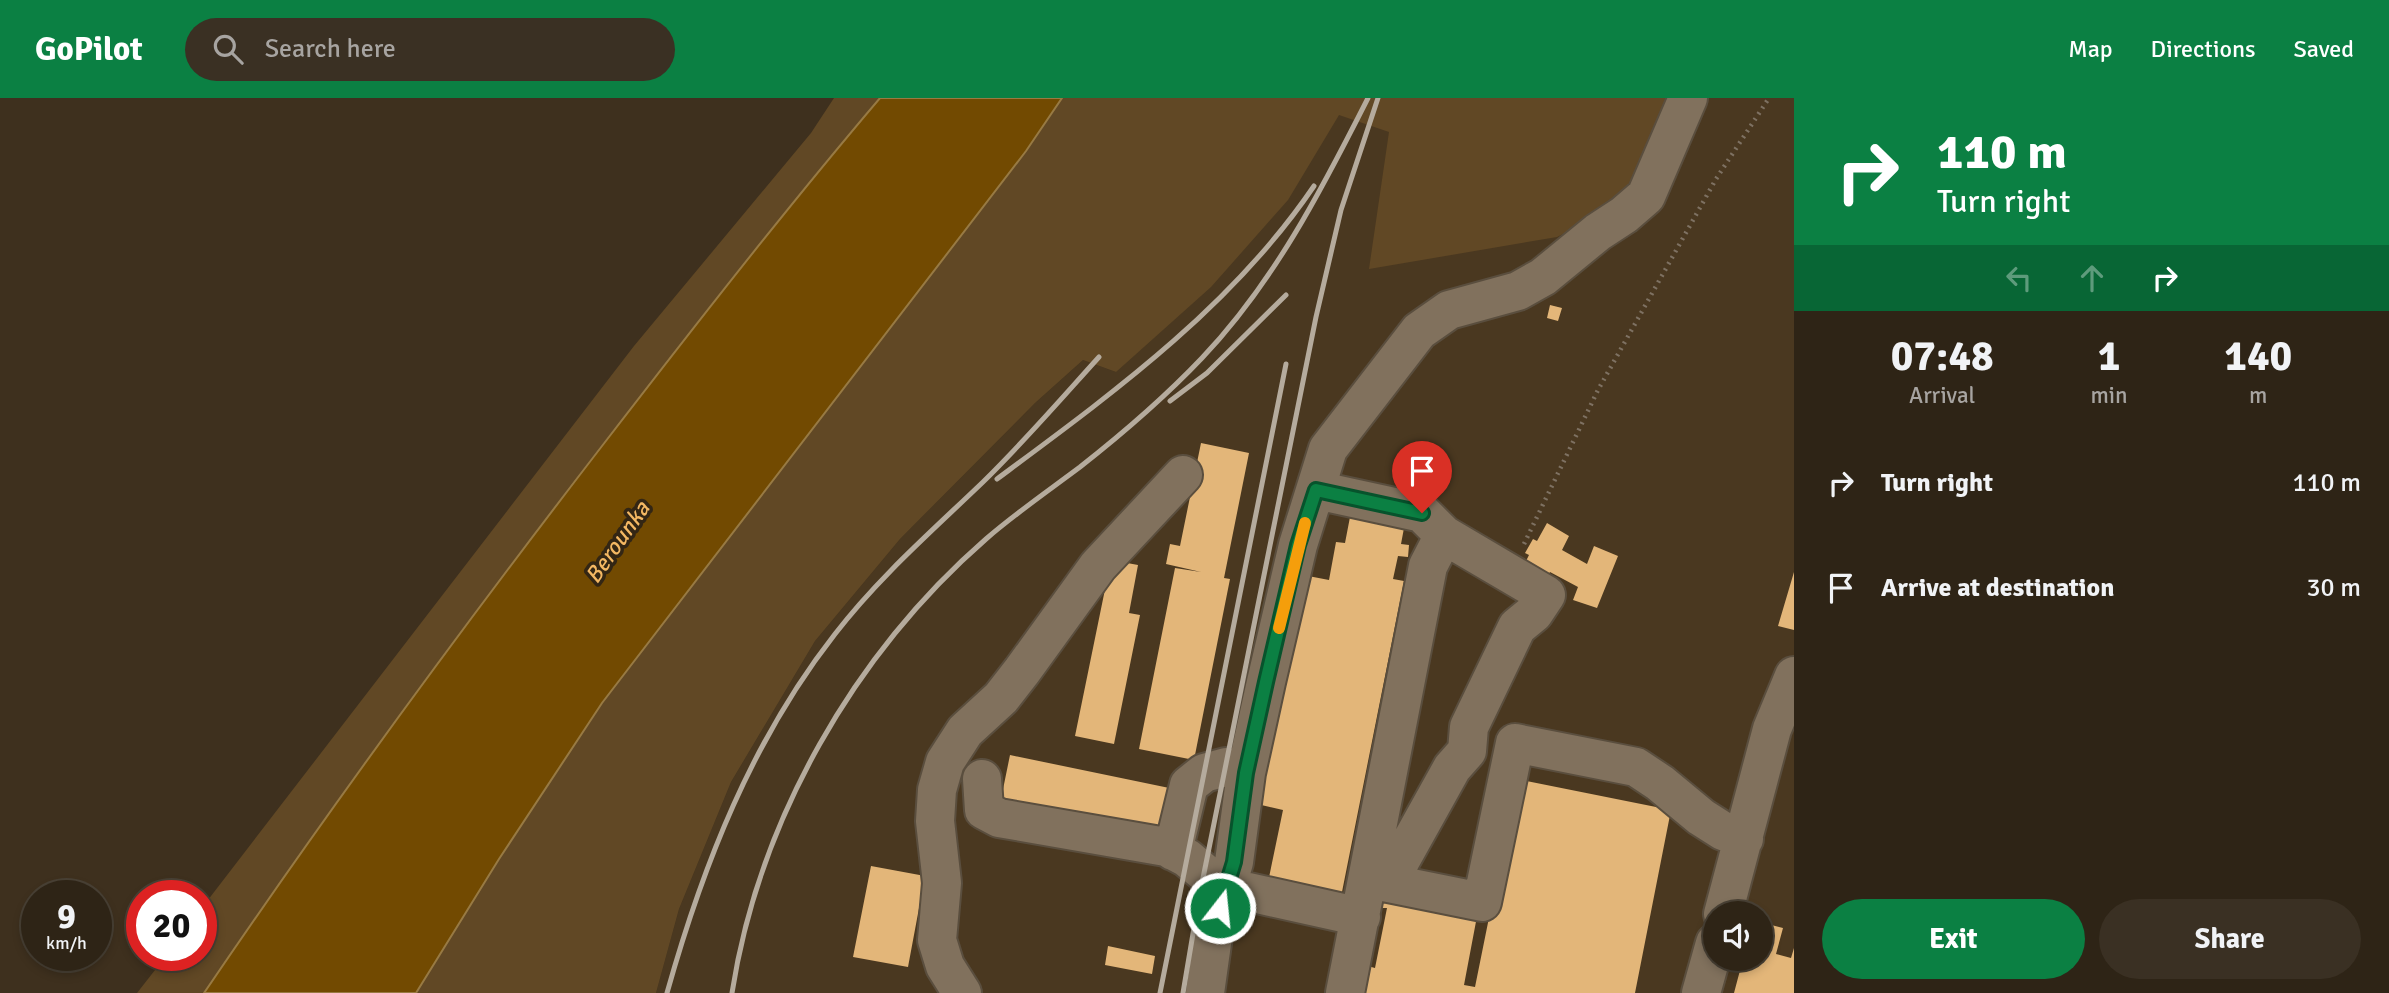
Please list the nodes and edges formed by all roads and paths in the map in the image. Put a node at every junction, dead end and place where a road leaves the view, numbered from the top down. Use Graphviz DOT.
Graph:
graph roads {
  1 [pos="1688,98"];
  2 [pos="1769,98"];
  3 [pos="1182,475"];
  4 [pos="1316,490"];
  5 [pos="1444,535"];
  6 [pos="1510,574"];
  7 [pos="1794,676"];
  8 [pos="1467,751"];
  9 [pos="1512,758"];
  10 [pos="1246,773"];
  11 [pos="982,779"];
  12 [pos="1744,839"];
  13 [pos="1173,850"];
  14 [pos="1378,881"];
  15 [pos="1226,887"];
  16 [pos="1727,901"];
  17 [pos="1361,917"];
  18 [pos="1708,971"];
  19 [pos="962,993"];
  20 [pos="1205,993"];
  21 [pos="1345,993"];
  22 [pos="1702,993"];
  1 -- 4 [label="lane"];
  2 -- 6 [label="path"];
  3 -- 19 [label="lane"];
  4 -- 5 [label="lane"];
  4 -- 10 [label="lane"];
  5 -- 6 [label="lane"];
  5 -- 14 [label="lane"];
  6 -- 8 [label="lane"];
  7 -- 12 [label="lane"];
  8 -- 9 [label="lane"];
  8 -- 14 [label="lane"];
  9 -- 12 [label="lane"];
  9 -- 14 [label="lane"];
  10 -- 13 [label="lane"];
  10 -- 15 [label="lane"];
  11 -- 13 [label="lane"];
  12 -- 16 [label="lane"];
  13 -- 15 [label="lane"];
  14 -- 17 [label="lane"];
  15 -- 17 [label="lane"];
  15 -- 20 [label="lane"];
  17 -- 21 [label="lane"];
  18 -- 22 [label="lane"];
}
